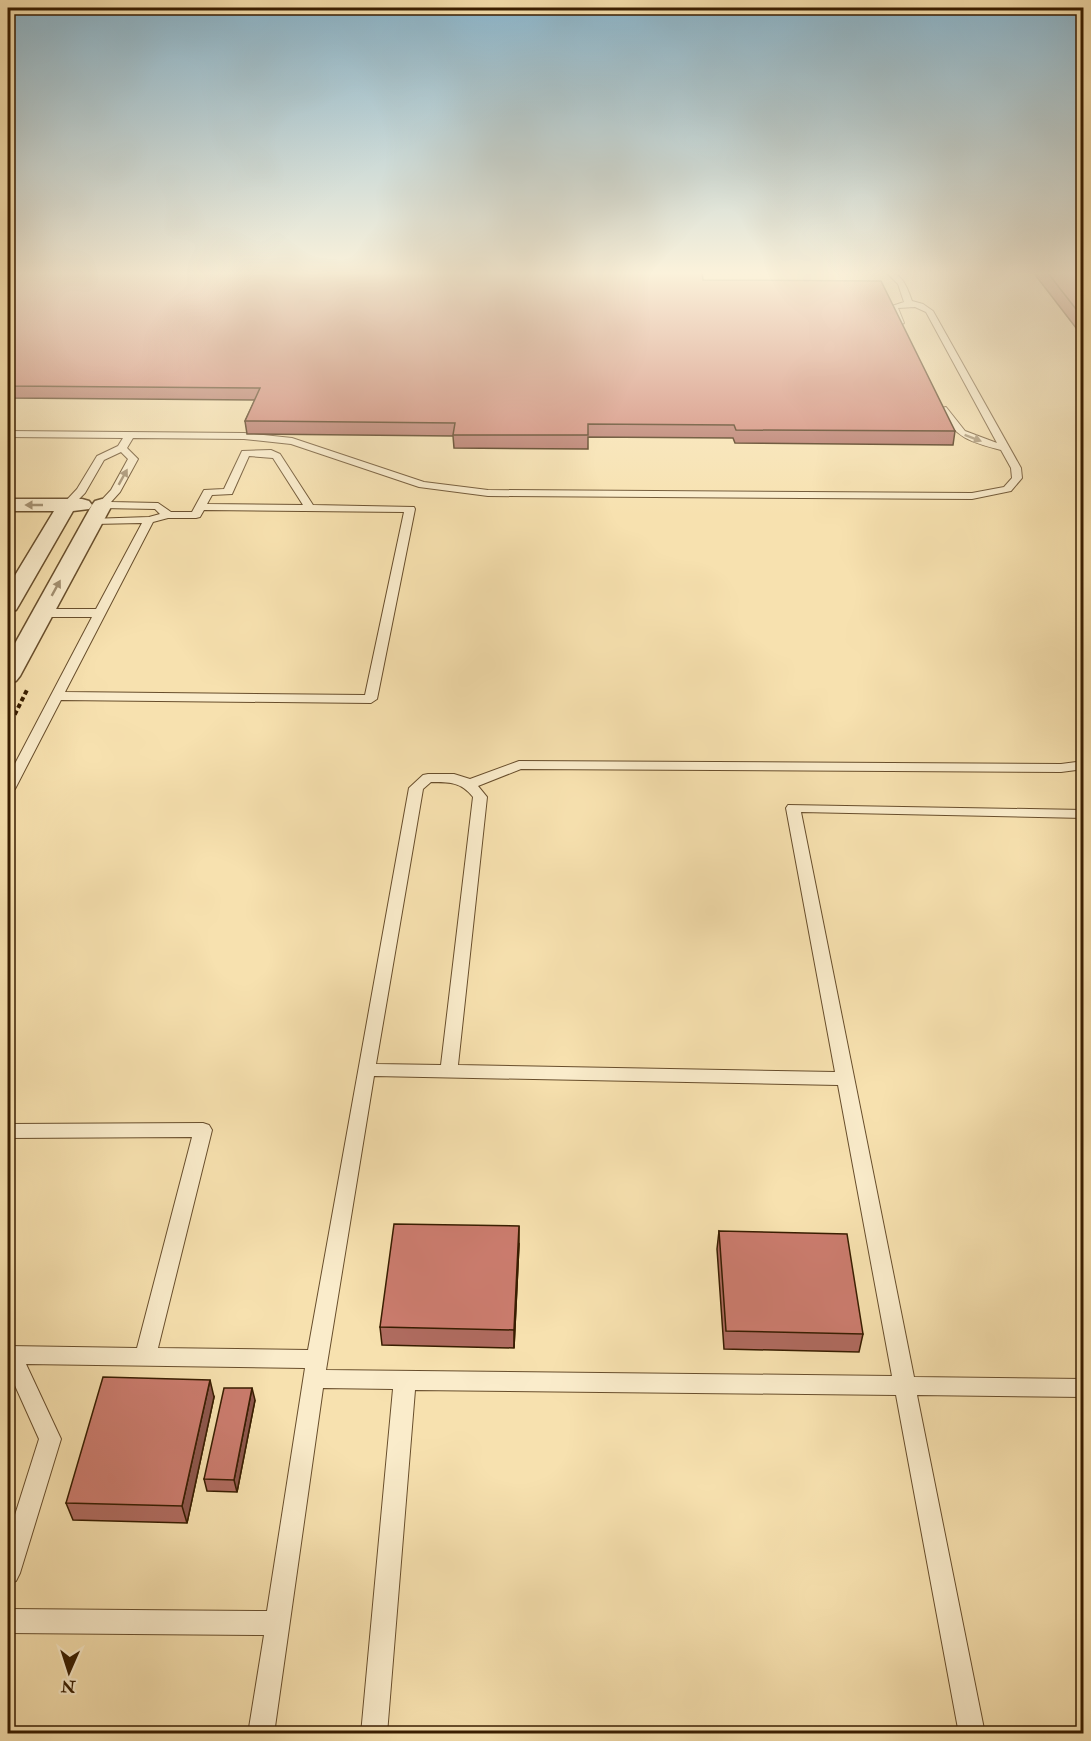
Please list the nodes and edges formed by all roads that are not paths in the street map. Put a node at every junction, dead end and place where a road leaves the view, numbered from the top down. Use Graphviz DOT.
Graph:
graph roads {
  1 [pos="952,353"];
  2 [pos="937,399"];
  3 [pos="8,434"];
  4 [pos="130,435"];
  5 [pos="122,448"];
  6 [pos="1005,448"];
  7 [pos="8,505"];
  8 [pos="200,507"];
  9 [pos="310,508"];
  10 [pos="63,513"];
  11 [pos="98,513"];
  12 [pos="168,515"];
  13 [pos="8,520"];
  14 [pos="148,520"];
  15 [pos="8,605"];
  16 [pos="42,613"];
  17 [pos="100,613"];
  18 [pos="8,676"];
  19 [pos="57,696"];
  20 [pos="1083,765"];
  21 [pos="471,784"];
  22 [pos="8,789"];
  23 [pos="1083,814"];
  24 [pos="367,1070"];
  25 [pos="449,1071"];
  26 [pos="845,1078"];
  27 [pos="8,1131"];
  28 [pos="9,1355"];
  29 [pos="145,1357"];
  30 [pos="316,1369"];
  31 [pos="405,1380"];
  32 [pos="903,1386"];
  33 [pos="1083,1388"];
  34 [pos="8,1573"];
  35 [pos="8,1621"];
  36 [pos="279,1623"];
  37 [pos="261,1734"];
  38 [pos="374,1734"];
  39 [pos="972,1734"];
  1 -- 6 [label="lane"];
  2 -- 6 [label="lane, one-way"];
  3 -- 4 [label="lane"];
  4 -- 5 [label="lane"];
  4 -- 6 [label="lane"];
  5 -- 10 [label="lane"];
  11 -- 5 [label="lane, one-way"];
  10 -- 7 [label="street, one-way"];
  8 -- 9 [label="lane"];
  8 -- 9 [label="lane"];
  8 -- 12 [label="lane"];
  9 -- 19 [label="lane"];
  10 -- 11 [label="street"];
  10 -- 13 [label="street"];
  10 -- 15 [label="street"];
  11 -- 12 [label="lane"];
  11 -- 14 [label="lane"];
  16 -- 11 [label="street, one-way"];
  12 -- 14 [label="lane"];
  14 -- 17 [label="lane"];
  16 -- 17 [label="lane"];
  16 -- 18 [label="street"];
  17 -- 19 [label="lane"];
  19 -- 22 [label="lane"];
  20 -- 21 [label="lane"];
  21 -- 24 [label="lane"];
  21 -- 25 [label="lane"];
  23 -- 26 [label="lane"];
  24 -- 25 [label="lane"];
  24 -- 30 [label="lane"];
  25 -- 26 [label="lane"];
  26 -- 32 [label="lane"];
  27 -- 29 [label="lane"];
  28 -- 29 [label="lane"];
  28 -- 34 [label="lane"];
  29 -- 30 [label="lane"];
  30 -- 31 [label="lane"];
  30 -- 36 [label="lane"];
  31 -- 32 [label="lane"];
  31 -- 38 [label="lane"];
  32 -- 33 [label="lane"];
  32 -- 39 [label="lane"];
  35 -- 36 [label="lane"];
  36 -- 37 [label="lane"];
}
